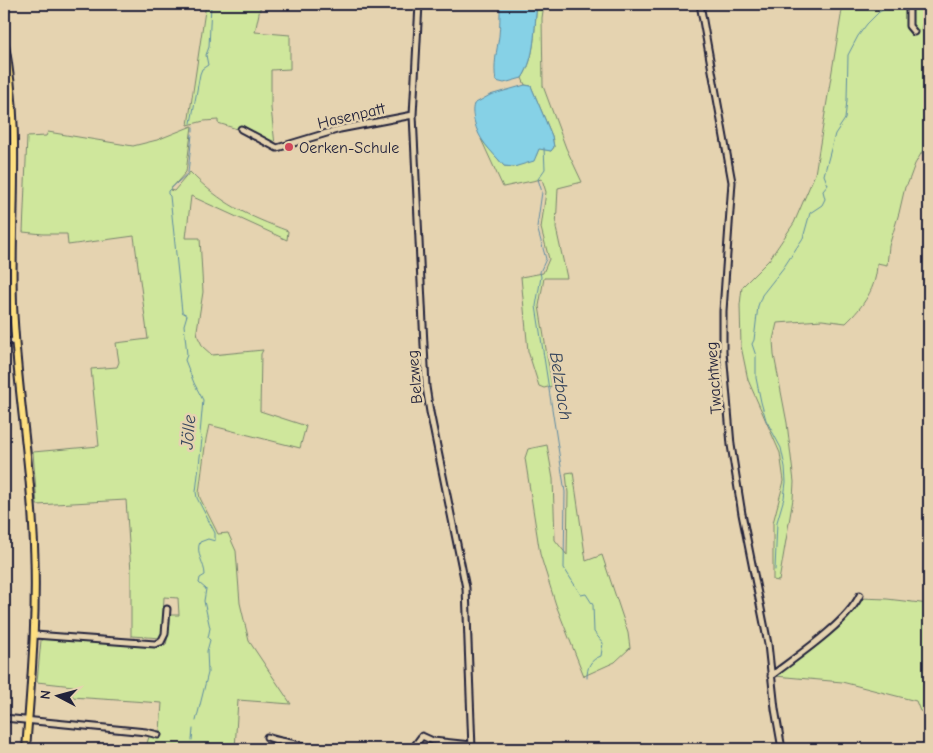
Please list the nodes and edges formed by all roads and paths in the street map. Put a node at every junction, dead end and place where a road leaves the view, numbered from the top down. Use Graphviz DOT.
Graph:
graph roads {
  1 [pos="419,4"];
  2 [pos="700,4"];
  3 [pos="910,4"];
  4 [pos="914,32"];
  5 [pos="4,40"];
  6 [pos="413,115"];
  7 [pos="241,129"];
  8 [pos="15,341"];
  9 [pos="4,342"];
  10 [pos="860,595"];
  11 [pos="167,609"];
  12 [pos="35,635"];
  13 [pos="771,676"];
  14 [pos="4,718"];
  15 [pos="28,719"];
  16 [pos="158,735"];
  17 [pos="267,737"];
  18 [pos="472,747"];
  19 [pos="26,749"];
  20 [pos="307,749"];
  21 [pos="415,749"];
  22 [pos="782,749"];
  1 -- 6 [label="street, Belzweg"];
  2 -- 13 [label="street, Twachtweg"];
  3 -- 4 [label="street"];
  5 -- 8 [label="main road"];
  6 -- 7 [label="street, Hasenpatt"];
  6 -- 18 [label="street, Belzweg"];
  8 -- 9 [label="street"];
  8 -- 12 [label="main road"];
  10 -- 13 [label="street"];
  11 -- 12 [label="street"];
  12 -- 15 [label="main road"];
  13 -- 22 [label="street, Twachtweg"];
  14 -- 15 [label="street"];
  15 -- 16 [label="street"];
  15 -- 19 [label="main road"];
  17 -- 20 [label="street"];
  18 -- 21 [label="street, Belzweg"];
}
